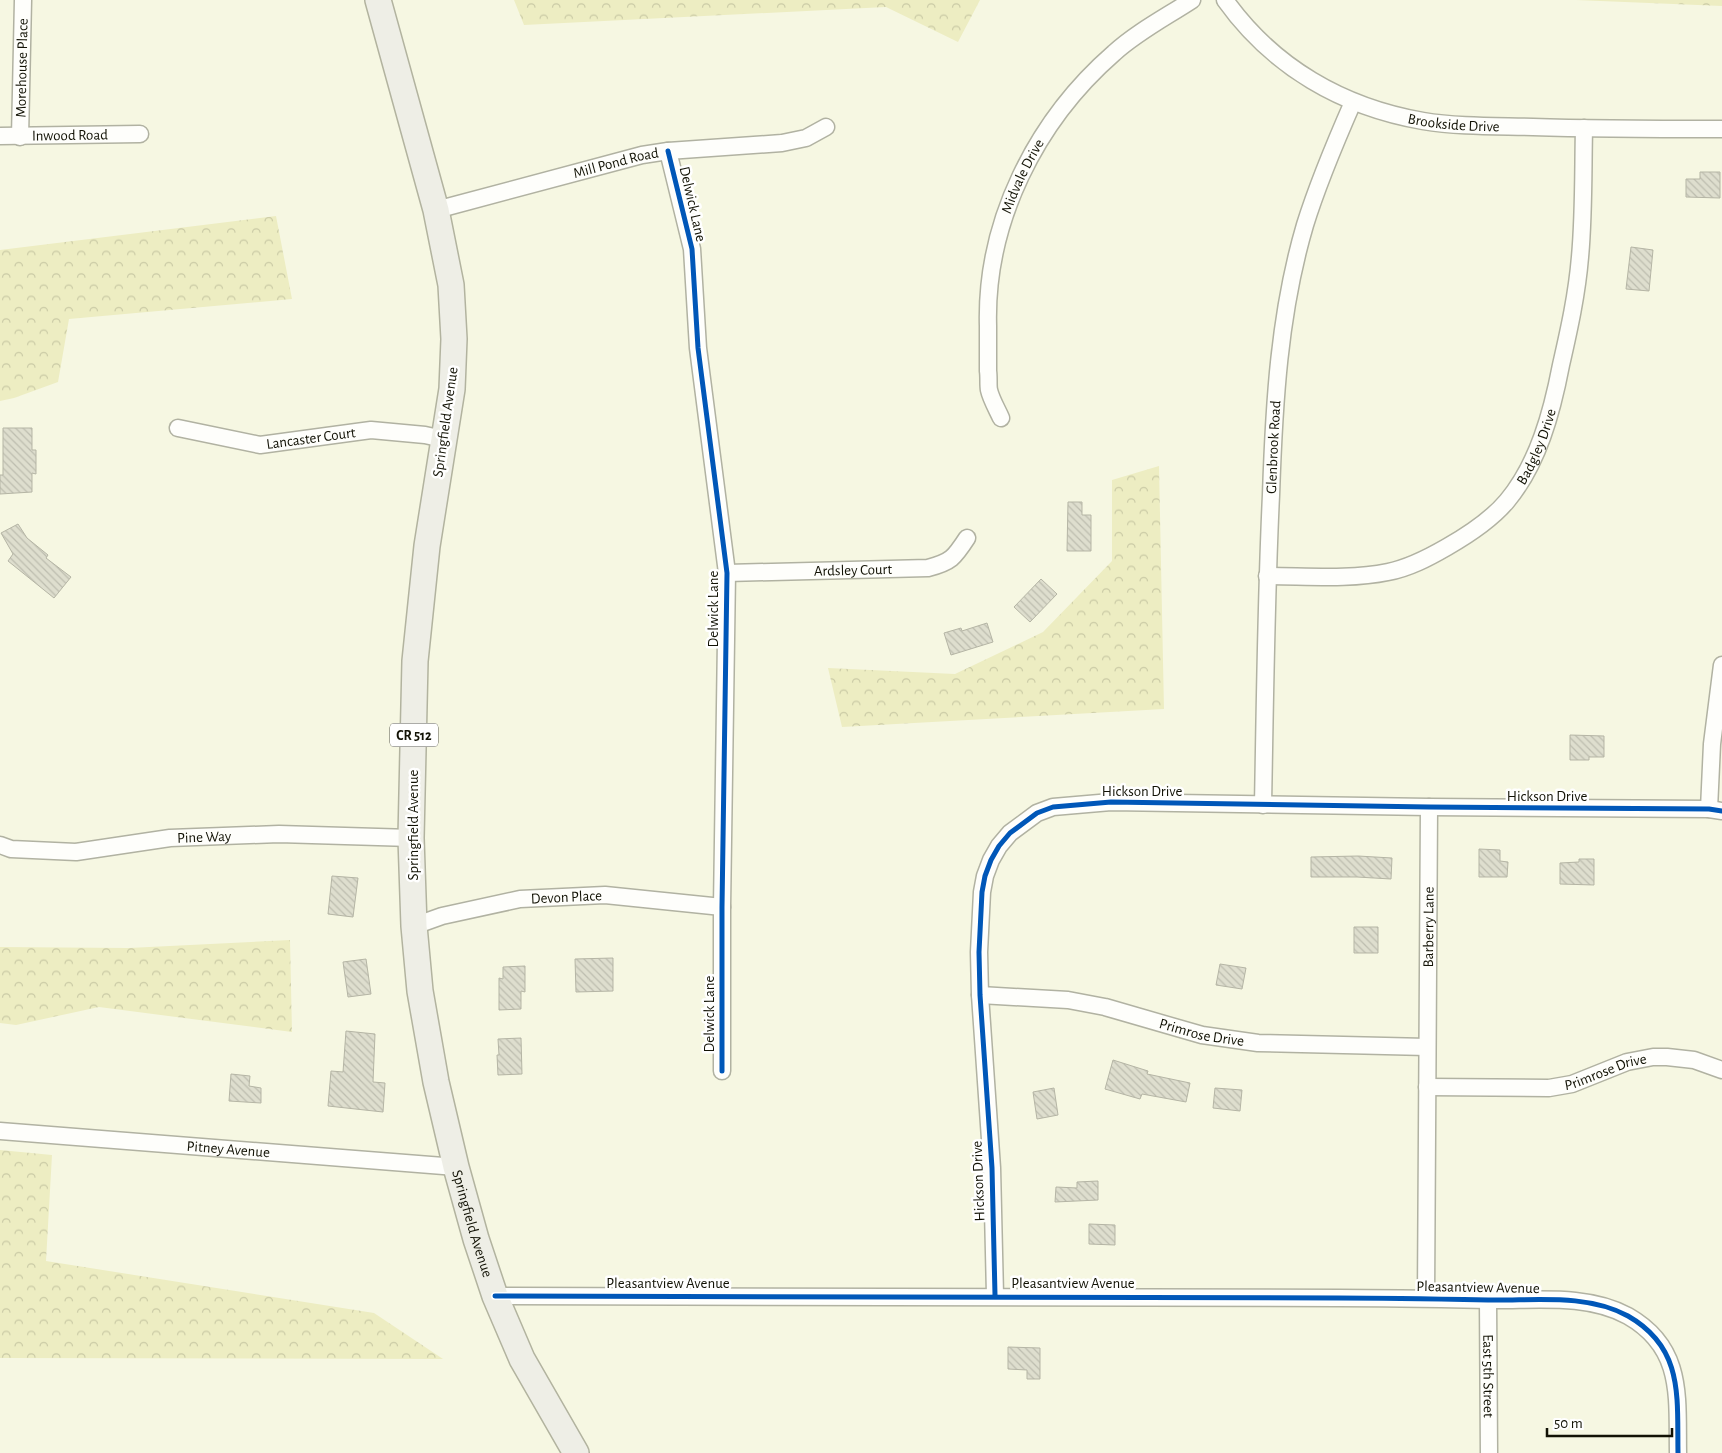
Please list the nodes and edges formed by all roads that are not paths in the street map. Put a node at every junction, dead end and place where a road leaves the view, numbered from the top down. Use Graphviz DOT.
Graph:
graph roads {
  1 [pos="23,0"];
  2 [pos="378,0"];
  3 [pos="1192,0"];
  4 [pos="1225,0"];
  5 [pos="1353,102"];
  6 [pos="826,127"];
  7 [pos="1584,128"];
  8 [pos="1722,129"];
  9 [pos="140,134"];
  10 [pos="0,136"];
  11 [pos="20,137"];
  12 [pos="668,151"];
  13 [pos="436,210"];
  14 [pos="1002,418"];
  15 [pos="178,428"];
  16 [pos="443,439"];
  17 [pos="967,538"];
  18 [pos="727,573"];
  19 [pos="1267,576"];
  20 [pos="1722,665"];
  21 [pos="1263,805"];
  22 [pos="1429,807"];
  23 [pos="1715,810"];
  24 [pos="411,838"];
  25 [pos="0,845"];
  26 [pos="722,907"];
  27 [pos="414,926"];
  28 [pos="980,995"];
  29 [pos="1427,1046"];
  30 [pos="1722,1070"];
  31 [pos="722,1071"];
  32 [pos="1428,1086"];
  33 [pos="0,1131"];
  34 [pos="456,1167"];
  35 [pos="994,1295"];
  36 [pos="495,1296"];
  37 [pos="1426,1298"];
  38 [pos="1488,1300"];
  39 [pos="576,1453"];
  40 [pos="1489,1453"];
  41 [pos="1678,1453"];
  1 -- 11 [label="street, Morehouse Place"];
  2 -- 13 [label="main road, Springfield Avenue / CR 512"];
  3 -- 14 [label="street, Midvale Drive"];
  4 -- 5 [label="street, Brookside Drive"];
  5 -- 7 [label="street, Brookside Drive"];
  5 -- 19 [label="street, Glenbrook Road"];
  6 -- 12 [label="street, Mill Pond Road"];
  7 -- 8 [label="street, Brookside Drive"];
  7 -- 19 [label="street, Badgley Drive"];
  9 -- 11 [label="street, Inwood Road"];
  10 -- 11 [label="street, Inwood Road"];
  12 -- 13 [label="street, Mill Pond Road"];
  12 -- 18 [label="street, Delwick Lane"];
  13 -- 16 [label="main road, Springfield Avenue / CR 512"];
  15 -- 16 [label="street, Lancaster Court"];
  16 -- 24 [label="main road, Springfield Avenue / CR 512"];
  17 -- 18 [label="street, Ardsley Court"];
  18 -- 26 [label="street, Delwick Lane"];
  19 -- 21 [label="street, Glenbrook Road"];
  20 -- 23 [label="street"];
  21 -- 22 [label="street, Hickson Drive"];
  21 -- 28 [label="street, Hickson Drive"];
  22 -- 23 [label="street, Hickson Drive"];
  22 -- 29 [label="street, Barberry Lane"];
  24 -- 25 [label="street, Pine Way"];
  24 -- 27 [label="main road, Springfield Avenue / CR 512"];
  26 -- 27 [label="street, Devon Place"];
  26 -- 31 [label="street, Delwick Lane"];
  27 -- 34 [label="main road, Springfield Avenue / CR 512"];
  28 -- 29 [label="street, Primrose Drive"];
  28 -- 35 [label="street, Hickson Drive"];
  29 -- 32 [label="street, Barberry Lane"];
  30 -- 32 [label="street, Primrose Drive"];
  32 -- 37 [label="street"];
  33 -- 34 [label="street, Pitney Avenue"];
  34 -- 36 [label="main road, Springfield Avenue / CR 512"];
  35 -- 36 [label="street, Pleasantview Avenue"];
  35 -- 37 [label="street, Pleasantview Avenue"];
  36 -- 39 [label="main road, Springfield Avenue / CR 512"];
  37 -- 38 [label="street, Pleasantview Avenue"];
  38 -- 40 [label="street, East 5th Street"];
  38 -- 41 [label="street, Pleasantview Avenue"];
}
